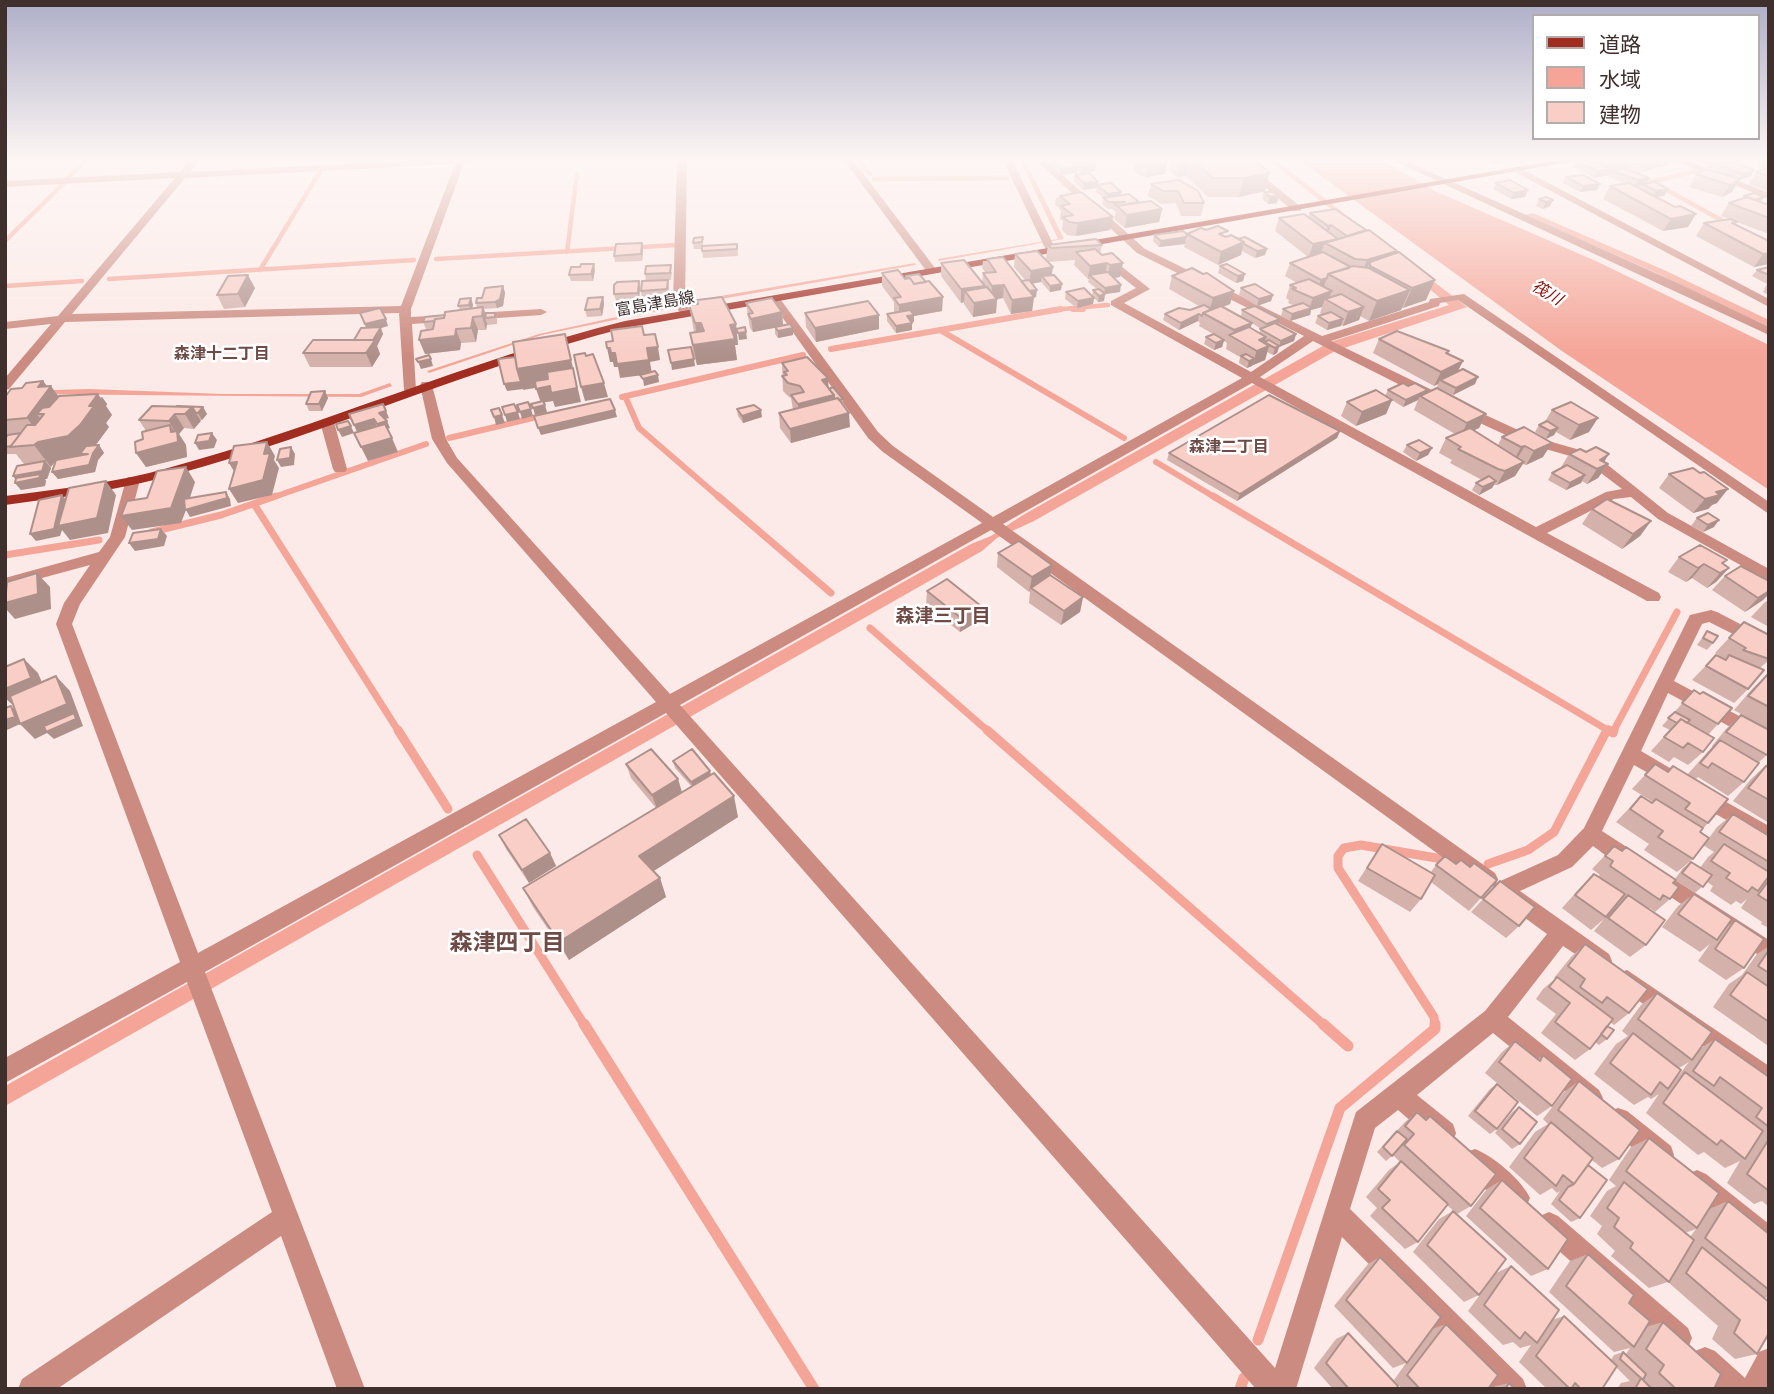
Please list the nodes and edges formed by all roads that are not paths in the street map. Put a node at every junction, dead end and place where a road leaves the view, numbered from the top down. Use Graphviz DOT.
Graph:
graph roads {
  1 [pos="141,225"];
  2 [pos="438,225"];
  3 [pos="681,225"];
  4 [pos="897,225"];
  5 [pos="1039,225"];
  6 [pos="1111,225"];
  7 [pos="1202,225"];
  8 [pos="1537,225"];
  9 [pos="1624,225"];
  10 [pos="1125,238"];
  11 [pos="1048,244"];
  12 [pos="1086,244"];
  13 [pos="931,270"];
  14 [pos="774,298"];
  15 [pos="1769,304"];
  16 [pos="541,312"];
  17 [pos="686,314"];
  18 [pos="406,315"];
  19 [pos="65,317"];
  20 [pos="5,326"];
  21 [pos="1769,332"];
  22 [pos="1318,340"];
  23 [pos="1259,382"];
  24 [pos="5,386"];
  25 [pos="418,388"];
  26 [pos="327,422"];
  27 [pos="340,469"];
  28 [pos="133,481"];
  29 [pos="1635,492"];
  30 [pos="5,501"];
  31 [pos="1769,509"];
  32 [pos="998,530"];
  33 [pos="1535,533"];
  34 [pos="104,556"];
  35 [pos="1769,576"];
  36 [pos="5,583"];
  37 [pos="1653,597"];
  38 [pos="1769,646"];
  39 [pos="1664,683"];
  40 [pos="675,710"];
  41 [pos="1769,741"];
  42 [pos="1629,753"];
  43 [pos="1591,834"];
  44 [pos="1769,836"];
  45 [pos="1502,890"];
  46 [pos="1561,933"];
  47 [pos="1769,952"];
  48 [pos="196,980"];
  49 [pos="1493,1019"];
  50 [pos="5,1071"];
  51 [pos="1769,1080"];
  52 [pos="1399,1095"];
  53 [pos="1336,1213"];
  54 [pos="286,1217"];
  55 [pos="1769,1241"];
  56 [pos="1769,1362"];
  57 [pos="32,1389"];
  58 [pos="351,1389"];
  59 [pos="1275,1389"];
  60 [pos="1282,1389"];
  61 [pos="1513,1389"];
  62 [pos="1736,1389"];
  63 [pos="1755,1389"];
  1 -- 19 [label="street"];
  2 -- 18 [label="street"];
  3 -- 17 [label="street"];
  4 -- 13 [label="street"];
  5 -- 11 [label="street"];
  6 -- 10 [label="street"];
  7 -- 10 [label="main road, 富島津島線"];
  8 -- 21 [label="street"];
  9 -- 15 [label="street"];
  10 -- 12 [label="main road, 富島津島線"];
  10 -- 22 [label="street"];
  11 -- 12 [label="main road, 富島津島線"];
  11 -- 13 [label="main road, 富島津島線"];
  12 -- 23 [label="street"];
  13 -- 14 [label="main road, 富島津島線"];
  14 -- 17 [label="main road, 富島津島線"];
  14 -- 32 [label="street"];
  16 -- 18 [label="street"];
  17 -- 25 [label="main road, 富島津島線"];
  18 -- 19 [label="street"];
  18 -- 25 [label="street"];
  19 -- 20 [label="street"];
  19 -- 24 [label="street"];
  22 -- 23 [label="street"];
  22 -- 29 [label="street"];
  22 -- 31 [label="street"];
  23 -- 32 [label="street"];
  23 -- 33 [label="street"];
  25 -- 26 [label="main road, 富島津島線"];
  25 -- 40 [label="street"];
  26 -- 27 [label="street"];
  26 -- 28 [label="main road, 富島津島線"];
  28 -- 30 [label="main road, 富島津島線"];
  28 -- 34 [label="street"];
  29 -- 33 [label="street"];
  29 -- 35 [label="street"];
  32 -- 40 [label="street"];
  32 -- 45 [label="street"];
  33 -- 37 [label="street"];
  34 -- 36 [label="street"];
  34 -- 48 [label="street"];
  38 -- 39 [label="street"];
  39 -- 41 [label="street"];
  39 -- 42 [label="street"];
  40 -- 48 [label="street"];
  40 -- 59 [label="street"];
  42 -- 43 [label="street"];
  42 -- 44 [label="street"];
  43 -- 45 [label="street"];
  43 -- 47 [label="street"];
  45 -- 46 [label="street"];
  46 -- 49 [label="street"];
  46 -- 51 [label="street"];
  48 -- 50 [label="street"];
  48 -- 54 [label="street"];
  49 -- 52 [label="street"];
  49 -- 55 [label="street"];
  52 -- 53 [label="street"];
  52 -- 62 [label="street"];
  53 -- 60 [label="street"];
  53 -- 61 [label="street"];
  54 -- 57 [label="street"];
  54 -- 58 [label="street"];
  56 -- 63 [label="street"];
}
